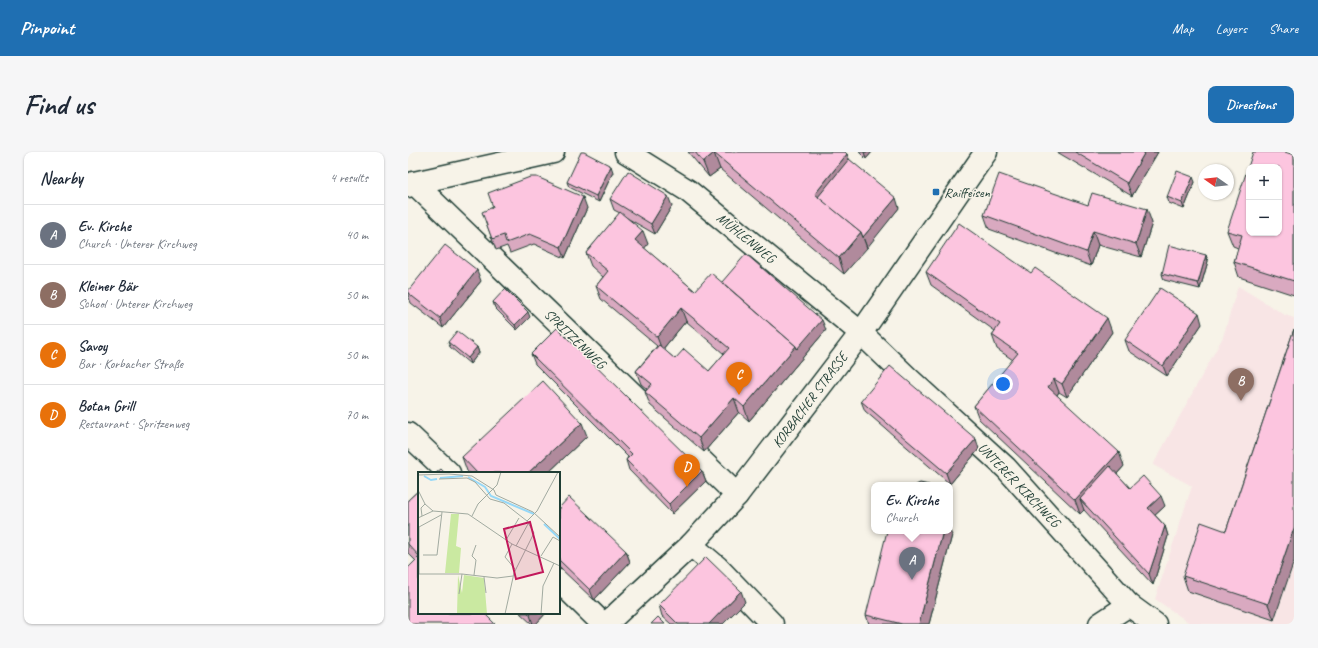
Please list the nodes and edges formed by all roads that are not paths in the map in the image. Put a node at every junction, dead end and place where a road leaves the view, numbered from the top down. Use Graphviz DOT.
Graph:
graph roads {
  1 [pos="553,152"];
  2 [pos="626,152"];
  3 [pos="986,152"];
  4 [pos="411,184"];
  5 [pos="861,332"];
  6 [pos="408,434"];
  7 [pos="448,472"];
  8 [pos="737,495"];
  9 [pos="691,545"];
  10 [pos="560,582"];
  11 [pos="1129,606"];
  12 [pos="604,624"];
  13 [pos="772,624"];
  14 [pos="1100,624"];
  15 [pos="1156,624"];
  1 -- 4 [label="street"];
  2 -- 5 [label="street, MÜHLENWEG"];
  3 -- 5 [label="street, KORBACHER STRASSE"];
  4 -- 8 [label="street, SPRITZENWEG"];
  5 -- 8 [label="street, KORBACHER STRASSE"];
  5 -- 11 [label="street, UNTERER KIRCHWEG"];
  6 -- 7 [label="street"];
  8 -- 9 [label="street, KORBACHER STRASSE"];
  9 -- 12 [label="street, KORBACHER STRASSE"];
  9 -- 13 [label="street"];
  10 -- 12 [label="street"];
  11 -- 14 [label="street"];
  11 -- 15 [label="street, UNTERER KIRCHWEG"];
}
